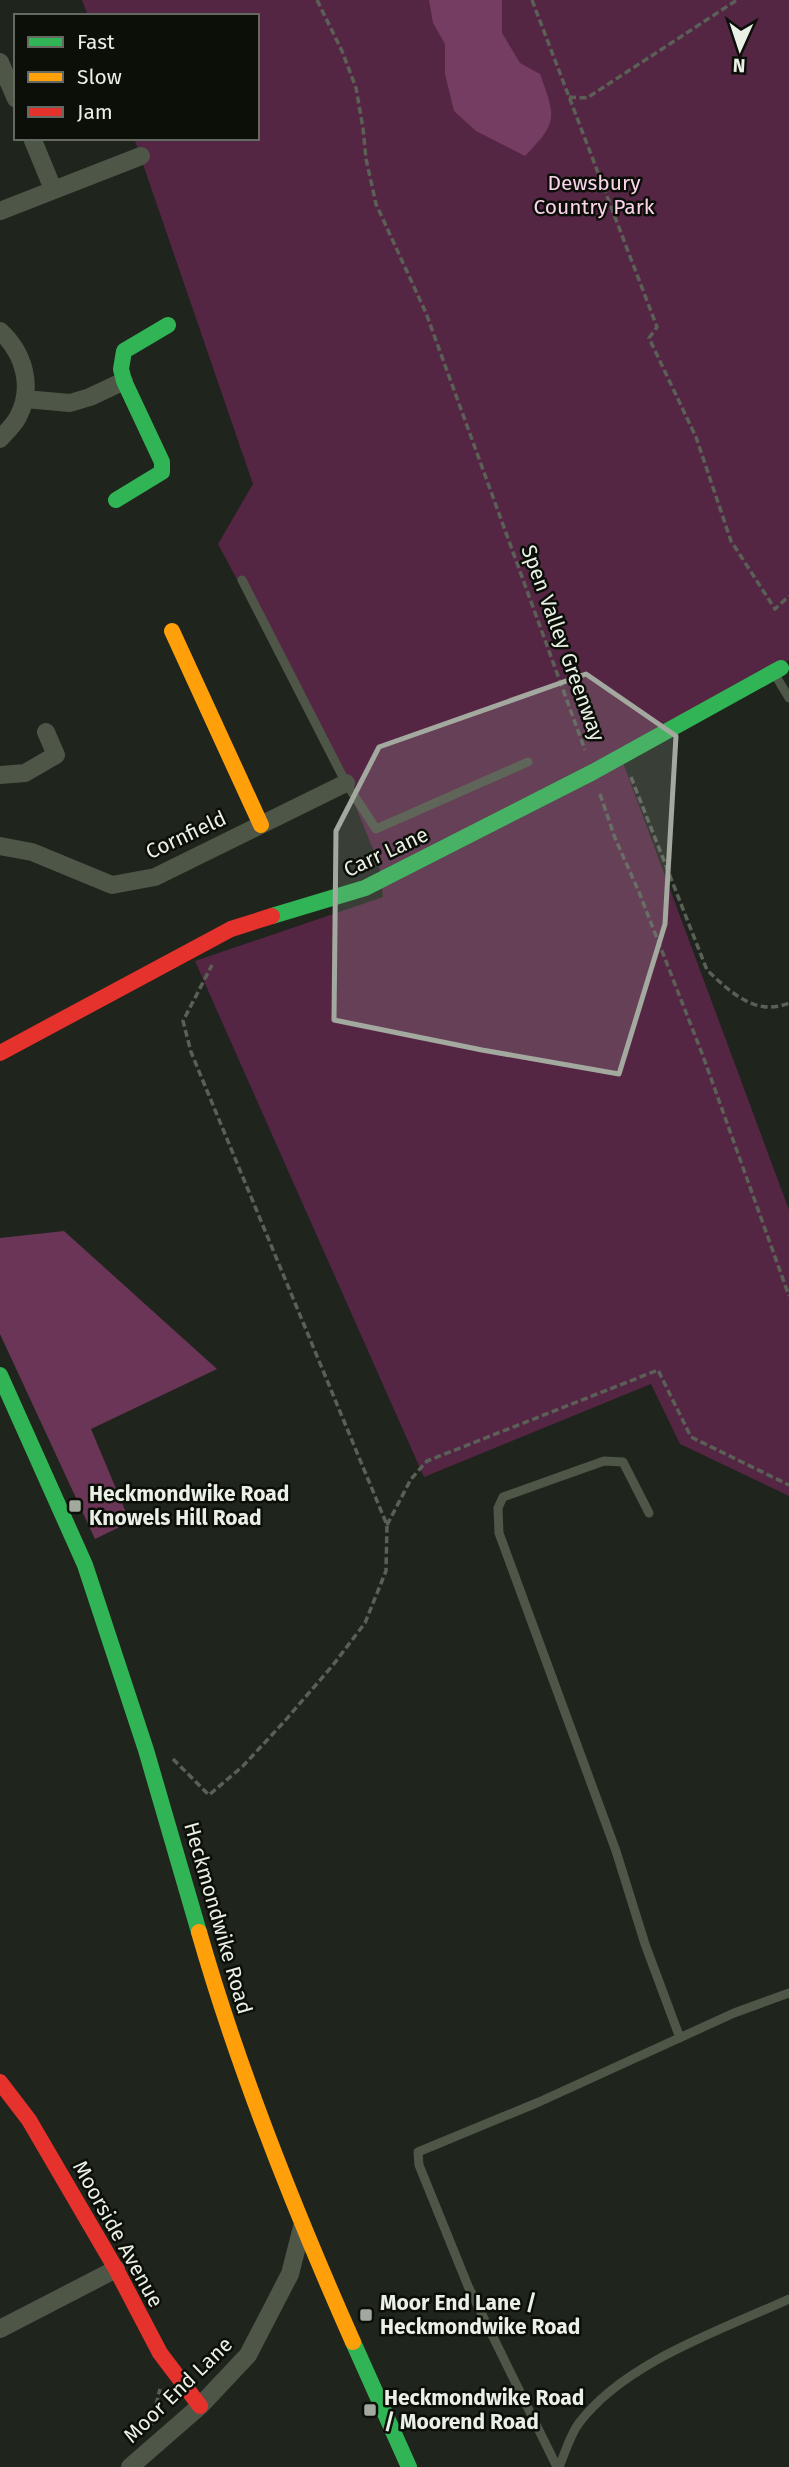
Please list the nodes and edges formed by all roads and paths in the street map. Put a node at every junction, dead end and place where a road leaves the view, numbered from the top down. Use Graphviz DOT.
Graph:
graph roads {
  1 [pos="317,0"];
  2 [pos="531,0"];
  3 [pos="737,0"];
  4 [pos="0,62"];
  5 [pos="14,94"];
  6 [pos="569,97"];
  7 [pos="33,140"];
  8 [pos="141,156"];
  9 [pos="53,190"];
  10 [pos="0,211"];
  11 [pos="169,326"];
  12 [pos="0,331"];
  13 [pos="124,381"];
  14 [pos="25,399"];
  15 [pos="0,439"];
  16 [pos="116,500"];
  17 [pos="242,580"];
  18 [pos="789,596"];
  19 [pos="172,631"];
  20 [pos="781,672"];
  21 [pos="789,698"];
  22 [pos="46,732"];
  23 [pos="623,755"];
  24 [pos="528,762"];
  25 [pos="593,772"];
  26 [pos="0,775"];
  27 [pos="346,783"];
  28 [pos="261,825"];
  29 [pos="0,846"];
  30 [pos="213,963"];
  31 [pos="789,1003"];
  32 [pos="0,1053"];
  33 [pos="789,1296"];
  34 [pos="3,1385"];
  35 [pos="789,1485"];
  36 [pos="649,1513"];
  37 [pos="387,1525"];
  38 [pos="146,1750"];
  39 [pos="789,1993"];
  40 [pos="680,2038"];
  41 [pos="1,2084"];
  42 [pos="302,2227"];
  43 [pos="116,2269"];
  44 [pos="789,2300"];
  45 [pos="0,2329"];
  46 [pos="174,2371"];
  47 [pos="200,2406"];
  48 [pos="149,2451"];
  49 [pos="130,2467"];
  50 [pos="409,2467"];
  51 [pos="558,2467"];
  1 -- 25 [label="path, Spen Valley Greenway"];
  2 -- 6 [label="path"];
  3 -- 6 [label="path"];
  4 -- 5 [label="street"];
  6 -- 18 [label="path"];
  7 -- 9 [label="street"];
  8 -- 9 [label="street"];
  9 -- 10 [label="street"];
  11 -- 13 [label="street"];
  12 -- 14 [label="street"];
  13 -- 14 [label="street"];
  13 -- 16 [label="street"];
  14 -- 15 [label="street"];
  17 -- 27 [label="lane"];
  19 -- 28 [label="street"];
  20 -- 21 [label="lane"];
  20 -- 23 [label="street, Carr Lane"];
  22 -- 26 [label="street"];
  23 -- 25 [label="street, Carr Lane"];
  23 -- 31 [label="path"];
  24 -- 27 [label="lane"];
  25 -- 32 [label="street, Carr Lane"];
  25 -- 33 [label="path, Spen Valley Greenway"];
  27 -- 28 [label="street, Cornfield"];
  28 -- 29 [label="street, Cornfield"];
  30 -- 37 [label="path"];
  34 -- 38 [label="street, Heckmondwike Road"];
  35 -- 37 [label="path"];
  36 -- 40 [label="lane"];
  37 -- 38 [label="path"];
  38 -- 42 [label="street, Heckmondwike Road"];
  39 -- 40 [label="lane"];
  40 -- 51 [label="lane"];
  41 -- 43 [label="street, Moorside Avenue"];
  42 -- 47 [label="street, Moor End Lane"];
  42 -- 50 [label="street, Heckmondwike Road"];
  43 -- 45 [label="street"];
  43 -- 46 [label="street, Moorside Avenue"];
  44 -- 51 [label="lane"];
  46 -- 47 [label="street, Moorside Avenue"];
  46 -- 48 [label="path"];
  47 -- 48 [label="street, Moor End Lane"];
  48 -- 49 [label="street, Moor End Lane"];
}
